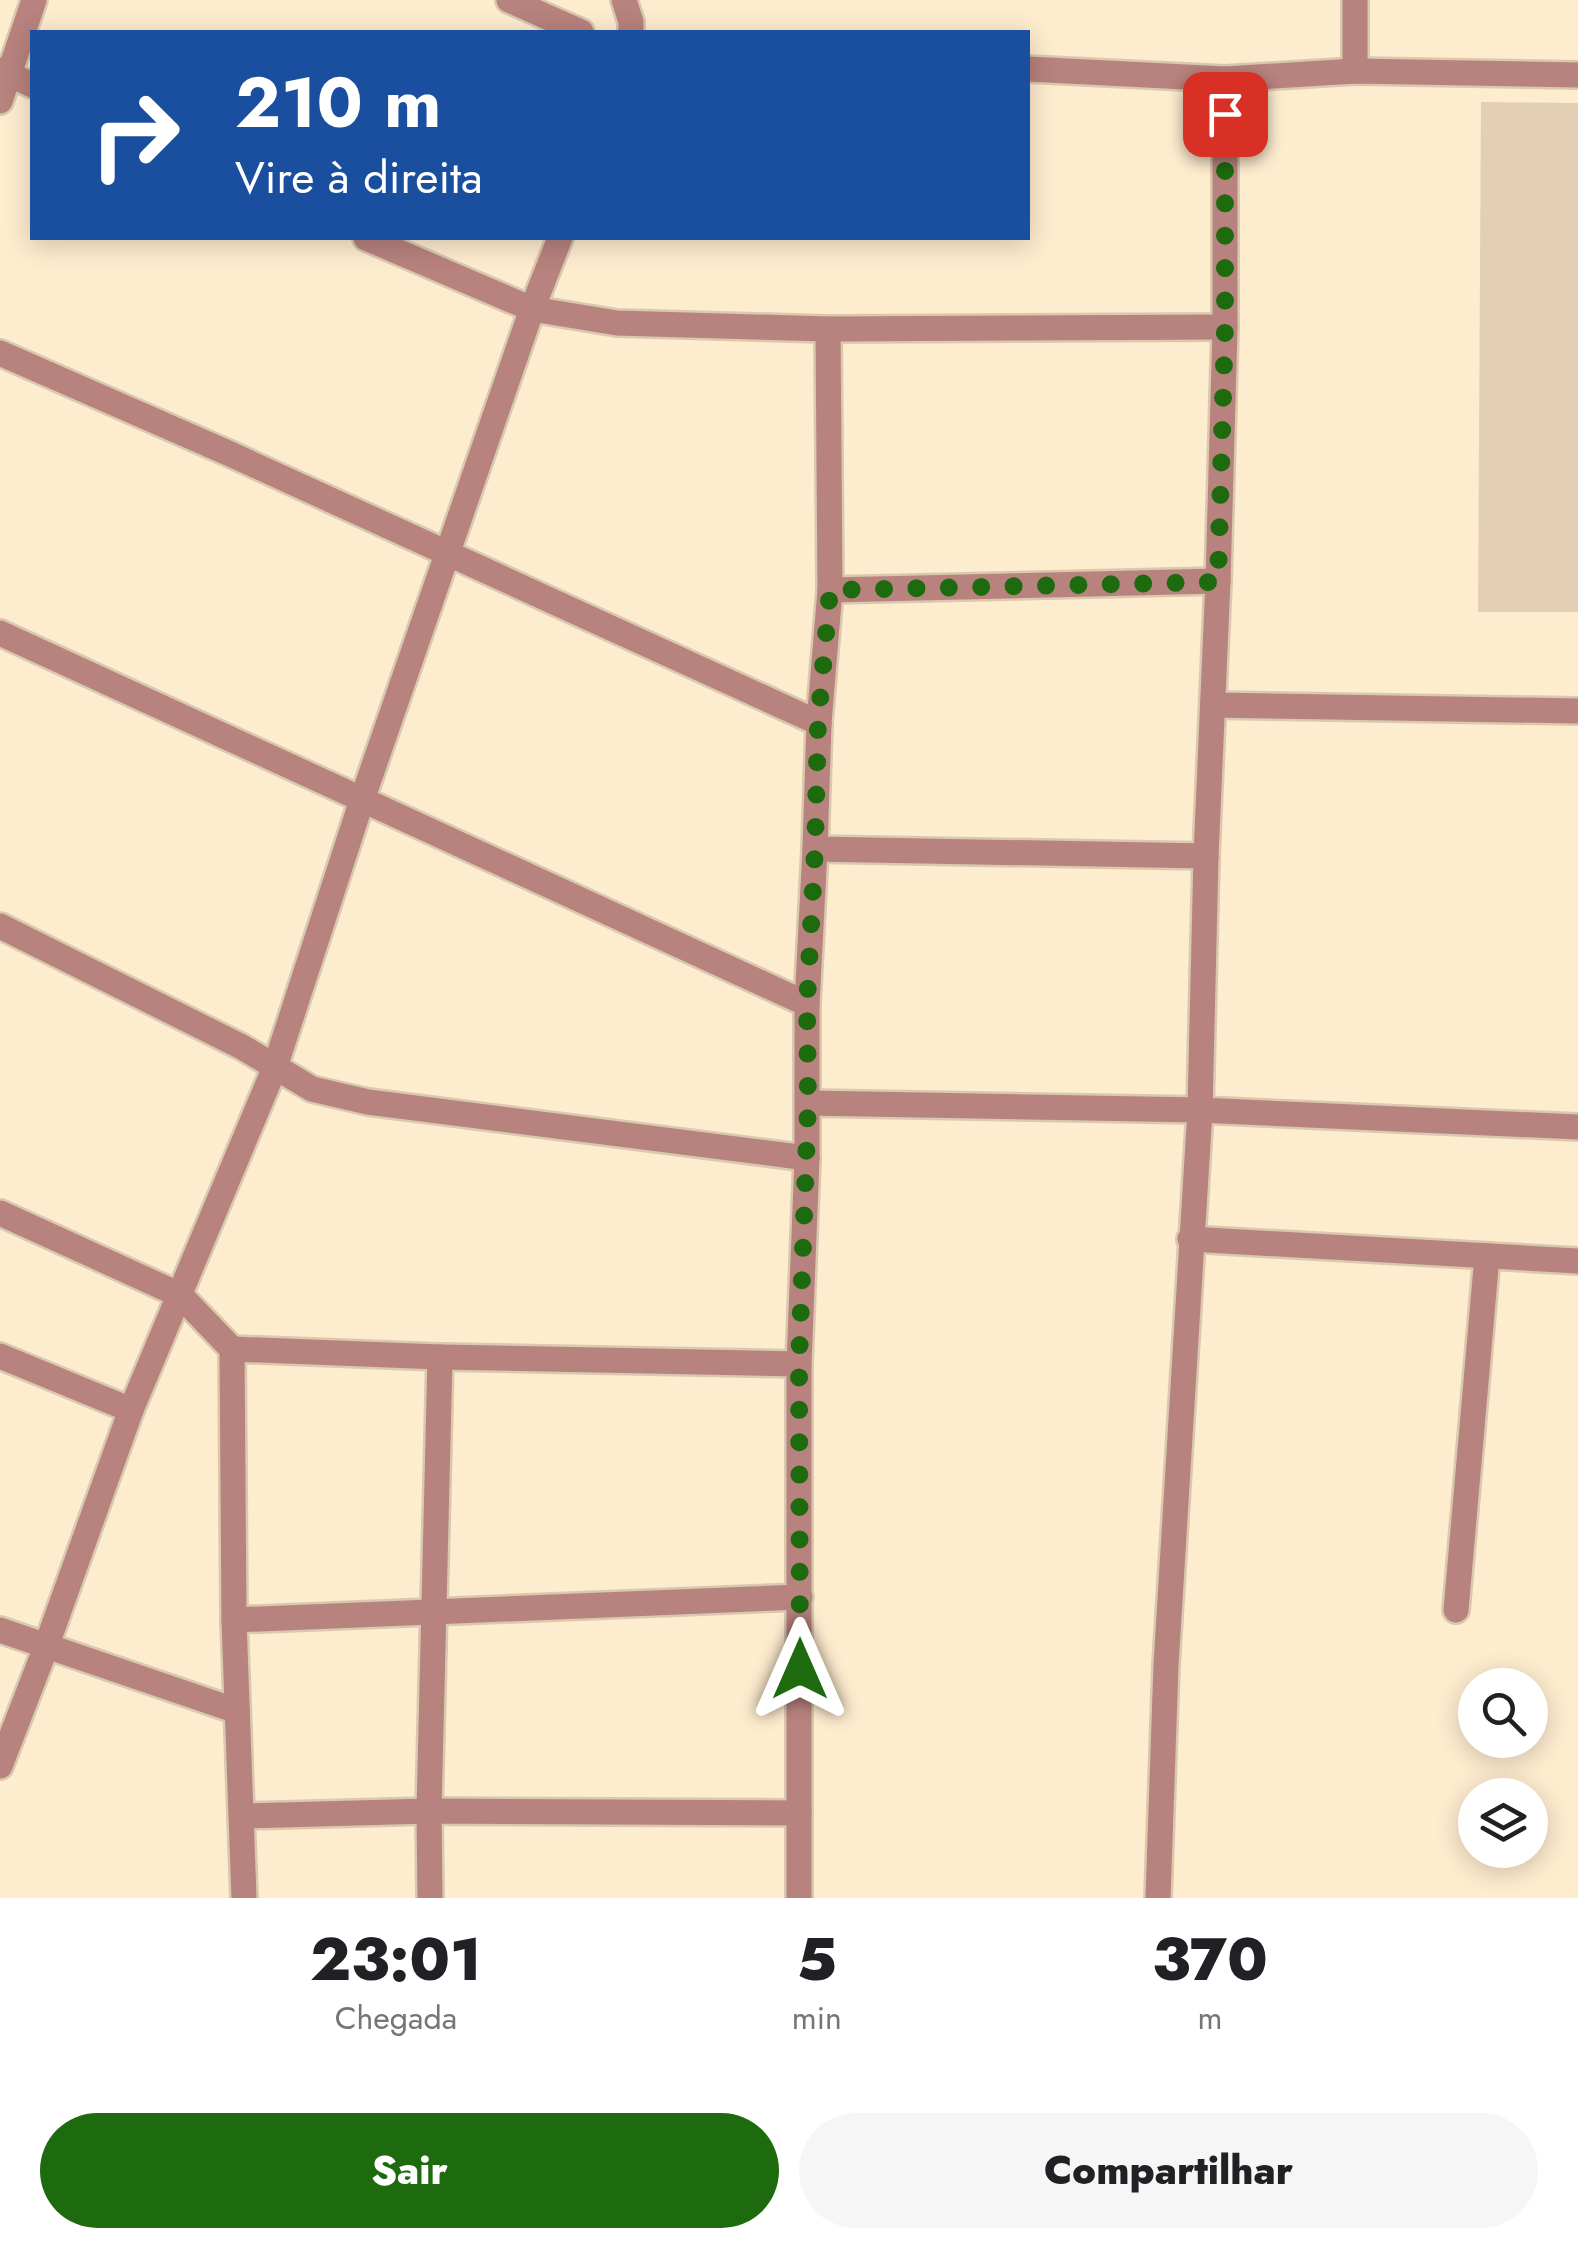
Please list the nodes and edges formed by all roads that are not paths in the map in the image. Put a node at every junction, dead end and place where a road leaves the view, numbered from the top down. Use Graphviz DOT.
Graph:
graph roads {
  1 [pos="34,0"];
  2 [pos="509,0"];
  3 [pos="624,0"];
  4 [pos="1355,0"];
  5 [pos="576,30"];
  6 [pos="631,30"];
  7 [pos="1030,70"];
  8 [pos="1355,71"];
  9 [pos="4,72"];
  10 [pos="1578,75"];
  11 [pos="1225,78"];
  12 [pos="30,85"];
  13 [pos="0,101"];
  14 [pos="371,240"];
  15 [pos="559,240"];
  16 [pos="532,309"];
  17 [pos="1225,327"];
  18 [pos="828,329"];
  19 [pos="0,352"];
  20 [pos="448,555"];
  21 [pos="1218,582"];
  22 [pos="830,590"];
  23 [pos="0,633"];
  24 [pos="1214,705"];
  25 [pos="1578,712"];
  26 [pos="818,723"];
  27 [pos="362,800"];
  28 [pos="815,849"];
  29 [pos="1206,856"];
  30 [pos="0,926"];
  31 [pos="807,1004"];
  32 [pos="275,1067"];
  33 [pos="808,1103"];
  34 [pos="1200,1110"];
  35 [pos="1578,1127"];
  36 [pos="807,1158"];
  37 [pos="0,1213"];
  38 [pos="1190,1239"];
  39 [pos="1487,1256"];
  40 [pos="1578,1261"];
  41 [pos="180,1295"];
  42 [pos="232,1348"];
  43 [pos="0,1356"];
  44 [pos="440,1357"];
  45 [pos="799,1364"];
  46 [pos="131,1410"];
  47 [pos="800,1597"];
  48 [pos="1456,1610"];
  49 [pos="433,1612"];
  50 [pos="234,1620"];
  51 [pos="0,1630"];
  52 [pos="46,1647"];
  53 [pos="237,1711"];
  54 [pos="0,1766"];
  55 [pos="429,1811"];
  56 [pos="799,1812"];
  57 [pos="243,1816"];
  58 [pos="244,1898"];
  59 [pos="430,1898"];
  60 [pos="798,1898"];
  61 [pos="1158,1898"];
  1 -- 9 [label="street"];
  2 -- 5 [label="street"];
  3 -- 6 [label="street"];
  4 -- 8 [label="street"];
  7 -- 11 [label="street"];
  8 -- 10 [label="street"];
  8 -- 11 [label="street"];
  9 -- 12 [label="street"];
  9 -- 13 [label="street"];
  11 -- 17 [label="street"];
  14 -- 16 [label="street"];
  15 -- 16 [label="street"];
  16 -- 18 [label="street"];
  16 -- 20 [label="street"];
  17 -- 18 [label="street"];
  17 -- 21 [label="street"];
  18 -- 22 [label="street"];
  19 -- 20 [label="street"];
  20 -- 26 [label="street"];
  20 -- 27 [label="street"];
  21 -- 22 [label="street"];
  21 -- 24 [label="street"];
  22 -- 26 [label="street"];
  23 -- 27 [label="street"];
  24 -- 25 [label="street"];
  24 -- 29 [label="street"];
  26 -- 28 [label="street"];
  27 -- 31 [label="street"];
  27 -- 32 [label="street"];
  28 -- 29 [label="street"];
  28 -- 31 [label="street"];
  29 -- 34 [label="street"];
  30 -- 32 [label="street"];
  31 -- 33 [label="street"];
  32 -- 36 [label="street"];
  32 -- 41 [label="street"];
  33 -- 34 [label="street"];
  33 -- 36 [label="street"];
  34 -- 35 [label="street"];
  34 -- 38 [label="street"];
  36 -- 45 [label="street"];
  37 -- 41 [label="street"];
  38 -- 39 [label="street"];
  38 -- 61 [label="street"];
  39 -- 40 [label="street"];
  39 -- 48 [label="street"];
  41 -- 42 [label="street"];
  41 -- 46 [label="street"];
  42 -- 44 [label="street"];
  42 -- 50 [label="street"];
  43 -- 46 [label="street"];
  44 -- 45 [label="street"];
  44 -- 49 [label="street"];
  45 -- 47 [label="street"];
  46 -- 52 [label="street"];
  47 -- 49 [label="street"];
  47 -- 56 [label="street"];
  49 -- 50 [label="street"];
  49 -- 55 [label="street"];
  50 -- 53 [label="street"];
  51 -- 52 [label="street"];
  52 -- 53 [label="street"];
  52 -- 54 [label="street"];
  53 -- 57 [label="street"];
  55 -- 56 [label="street"];
  55 -- 57 [label="street"];
  55 -- 59 [label="street"];
  56 -- 60 [label="street"];
  57 -- 58 [label="street"];
}
